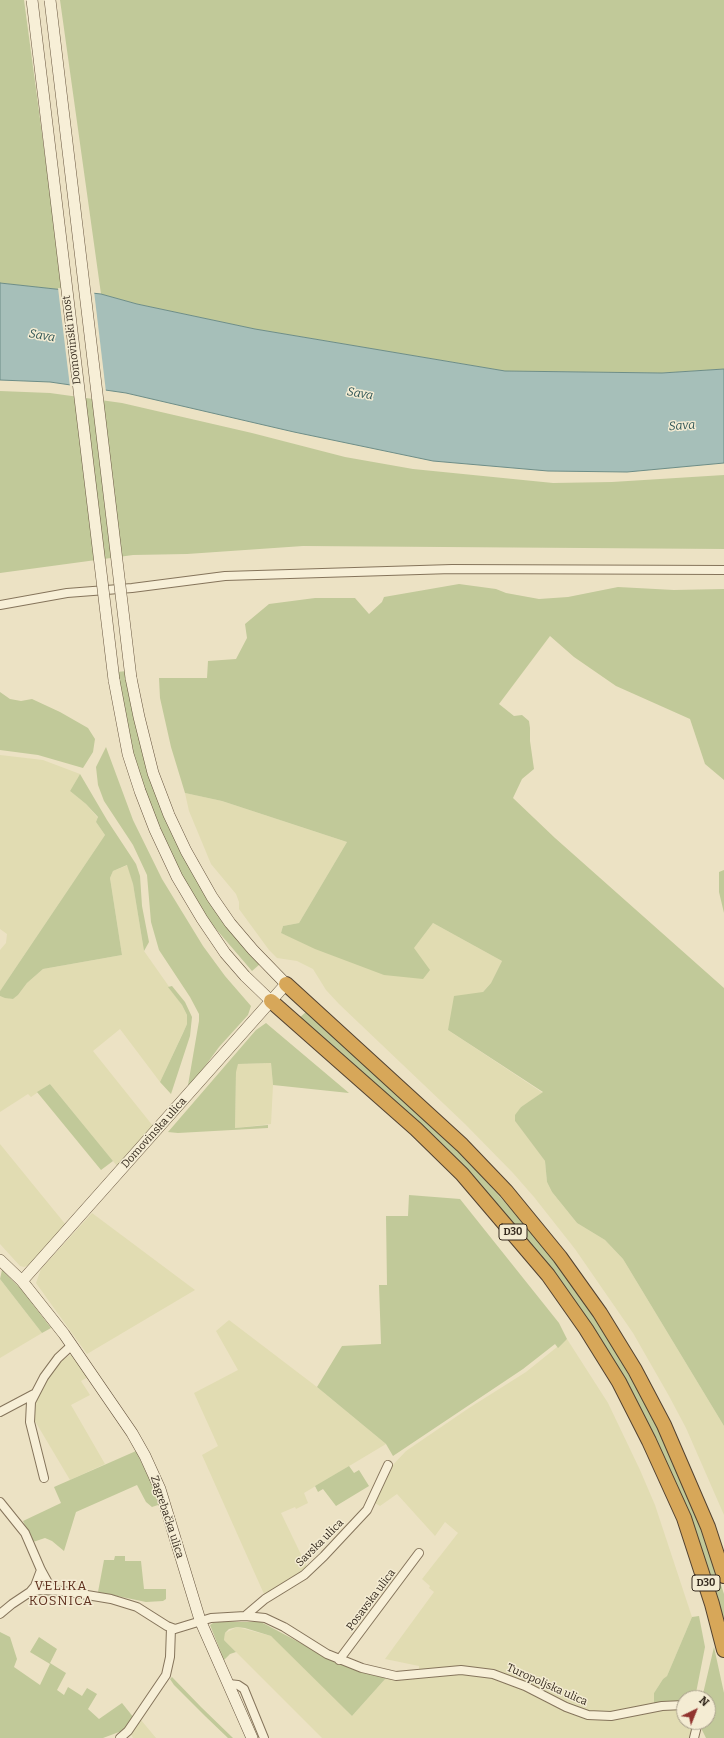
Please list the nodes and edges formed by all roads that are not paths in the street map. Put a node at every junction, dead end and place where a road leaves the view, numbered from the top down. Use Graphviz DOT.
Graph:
graph roads {
  1 [pos="32,0"];
  2 [pos="50,0"];
  3 [pos="724,570"];
  4 [pos="0,605"];
  5 [pos="286,984"];
  6 [pos="271,1001"];
  7 [pos="0,1260"];
  8 [pos="22,1281"];
  9 [pos="72,1345"];
  10 [pos="34,1394"];
  11 [pos="0,1412"];
  12 [pos="388,1465"];
  13 [pos="44,1478"];
  14 [pos="0,1502"];
  15 [pos="419,1554"];
  16 [pos="41,1570"];
  17 [pos="724,1576"];
  18 [pos="52,1590"];
  19 [pos="30,1592"];
  20 [pos="0,1614"];
  21 [pos="245,1616"];
  22 [pos="200,1620"];
  23 [pos="171,1628"];
  24 [pos="724,1650"];
  25 [pos="339,1660"];
  26 [pos="229,1684"];
  27 [pos="676,1705"];
  28 [pos="120,1738"];
  29 [pos="252,1738"];
  30 [pos="264,1738"];
  1 -- 6 [label="main road, Domovinski most, bridge"];
  2 -- 5 [label="main road, Domovinski most, bridge"];
  3 -- 4 [label="street"];
  5 -- 6 [label="main road, Domovinska ulica"];
  5 -- 17 [label="highway, D30"];
  6 -- 8 [label="main road, Domovinska ulica"];
  6 -- 24 [label="highway, D30"];
  7 -- 8 [label="main road, Zagrebačka ulica"];
  8 -- 9 [label="main road, Zagrebačka ulica"];
  9 -- 10 [label="street"];
  9 -- 22 [label="main road, Zagrebačka ulica"];
  10 -- 11 [label="street"];
  10 -- 13 [label="street"];
  12 -- 21 [label="street, Savska ulica"];
  14 -- 16 [label="street"];
  15 -- 25 [label="street, Posavska ulica"];
  16 -- 18 [label="street"];
  16 -- 19 [label="street"];
  18 -- 19 [label="street"];
  18 -- 23 [label="street"];
  19 -- 20 [label="street"];
  21 -- 22 [label="street, Turopoljska ulica"];
  21 -- 25 [label="street, Turopoljska ulica"];
  22 -- 23 [label="street, Turopoljska ulica"];
  22 -- 26 [label="main road, Zagrebačka ulica"];
  23 -- 28 [label="street"];
  25 -- 27 [label="street, Turopoljska ulica"];
  26 -- 29 [label="main road, Zagrebačka ulica"];
  26 -- 30 [label="street"];
}
